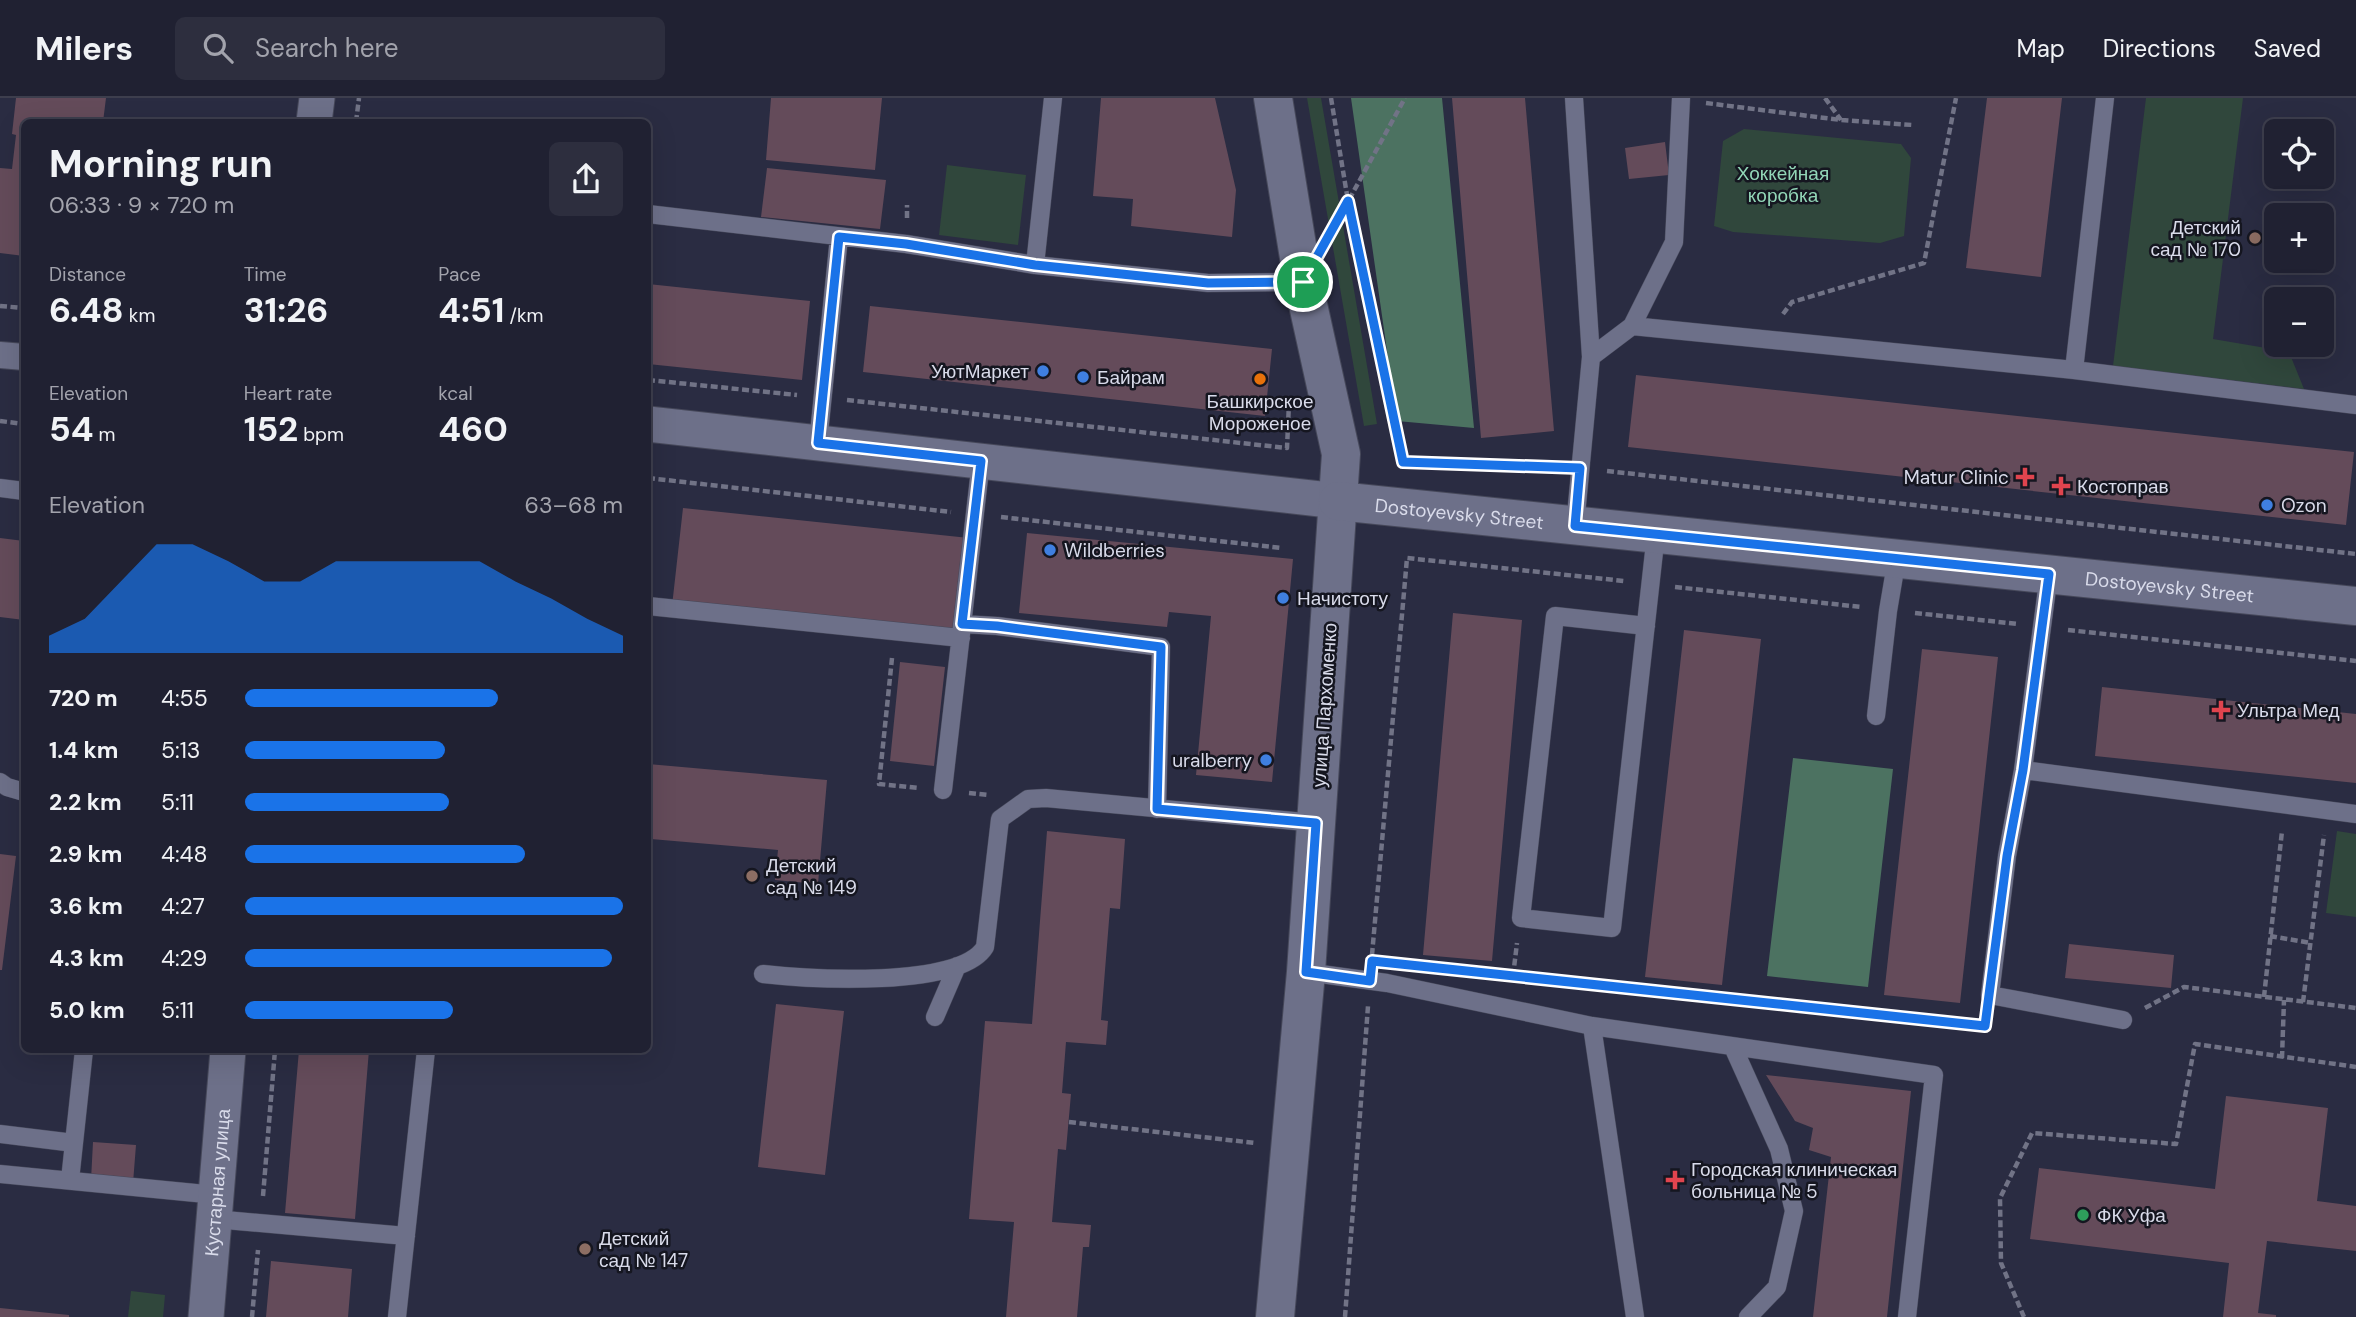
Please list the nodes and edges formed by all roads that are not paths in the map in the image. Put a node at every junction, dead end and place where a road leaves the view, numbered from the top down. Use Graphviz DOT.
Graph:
graph roads {
  1 [pos="317,98"];
  2 [pos="1053,98"];
  3 [pos="1273,98"];
  4 [pos="1574,98"];
  5 [pos="2105,98"];
  6 [pos="1681,99"];
  7 [pos="314,119"];
  8 [pos="651,214"];
  9 [pos="839,237"];
  10 [pos="1035,265"];
  11 [pos="1303,282"];
  12 [pos="1632,326"];
  13 [pos="0,355"];
  14 [pos="21,357"];
  15 [pos="1591,357"];
  16 [pos="2074,370"];
  17 [pos="2356,405"];
  18 [pos="651,424"];
  19 [pos="818,443"];
  20 [pos="981,461"];
  21 [pos="0,488"];
  22 [pos="21,491"];
  23 [pos="1338,501"];
  24 [pos="1575,526"];
  25 [pos="1656,534"];
  26 [pos="1897,558"];
  27 [pos="2049,574"];
  28 [pos="651,606"];
  29 [pos="2356,606"];
  30 [pos="1646,626"];
  31 [pos="961,631"];
  32 [pos="1876,716"];
  33 [pos="2023,770"];
  34 [pos="0,782"];
  35 [pos="943,790"];
  36 [pos="21,791"];
  37 [pos="1157,809"];
  38 [pos="2356,814"];
  39 [pos="1316,823"];
  40 [pos="957,966"];
  41 [pos="1306,972"];
  42 [pos="763,974"];
  43 [pos="935,1017"];
  44 [pos="2123,1020"];
  45 [pos="1592,1026"];
  46 [pos="1733,1047"];
  47 [pos="83,1053"];
  48 [pos="228,1053"];
  49 [pos="426,1053"];
  50 [pos="0,1135"];
  51 [pos="74,1143"];
  52 [pos="0,1174"];
  53 [pos="70,1180"];
  54 [pos="215,1207"];
  55 [pos="406,1236"];
  56 [pos="206,1317"];
  57 [pos="397,1317"];
  58 [pos="1275,1317"];
  59 [pos="1635,1317"];
  60 [pos="1748,1317"];
  61 [pos="1907,1317"];
  1 -- 7 [label="street"];
  2 -- 10 [label="lane"];
  3 -- 11 [label="street, улица Пархоменко"];
  4 -- 15 [label="lane"];
  5 -- 16 [label="lane"];
  6 -- 12 [label="lane"];
  8 -- 9 [label="lane"];
  9 -- 10 [label="lane"];
  9 -- 19 [label="lane"];
  10 -- 11 [label="lane"];
  11 -- 23 [label="street, улица Пархоменко"];
  12 -- 15 [label="lane"];
  12 -- 16 [label="lane"];
  13 -- 14 [label="street"];
  15 -- 24 [label="lane"];
  16 -- 17 [label="lane"];
  18 -- 19 [label="street, Dostoyevsky Street"];
  19 -- 20 [label="street, Dostoyevsky Street"];
  20 -- 23 [label="street, Dostoyevsky Street"];
  20 -- 31 [label="lane"];
  21 -- 22 [label="lane"];
  23 -- 24 [label="street, Dostoyevsky Street"];
  23 -- 39 [label="street, улица Пархоменко"];
  24 -- 25 [label="street, Dostoyevsky Street"];
  25 -- 26 [label="street, Dostoyevsky Street"];
  25 -- 30 [label="lane"];
  26 -- 27 [label="street, Dostoyevsky Street"];
  26 -- 32 [label="lane"];
  27 -- 29 [label="street, Dostoyevsky Street"];
  27 -- 33 [label="lane"];
  28 -- 31 [label="lane"];
  30 -- 30 [label="lane"];
  31 -- 35 [label="lane"];
  31 -- 37 [label="lane"];
  33 -- 38 [label="lane"];
  33 -- 44 [label="lane"];
  34 -- 36 [label="lane"];
  37 -- 39 [label="lane"];
  37 -- 40 [label="lane"];
  39 -- 41 [label="street, улица Пархоменко"];
  40 -- 42 [label="lane"];
  40 -- 43 [label="lane"];
  41 -- 45 [label="lane"];
  41 -- 58 [label="street, улица Пархоменко"];
  45 -- 46 [label="lane"];
  45 -- 59 [label="lane"];
  46 -- 60 [label="lane"];
  46 -- 61 [label="lane"];
  47 -- 51 [label="lane"];
  48 -- 54 [label="street, Кустарная улица"];
  49 -- 55 [label="lane"];
  50 -- 51 [label="lane"];
  51 -- 53 [label="lane"];
  52 -- 53 [label="lane"];
  53 -- 54 [label="lane"];
  54 -- 55 [label="lane"];
  54 -- 56 [label="street, Кустарная улица"];
  55 -- 57 [label="lane"];
}
